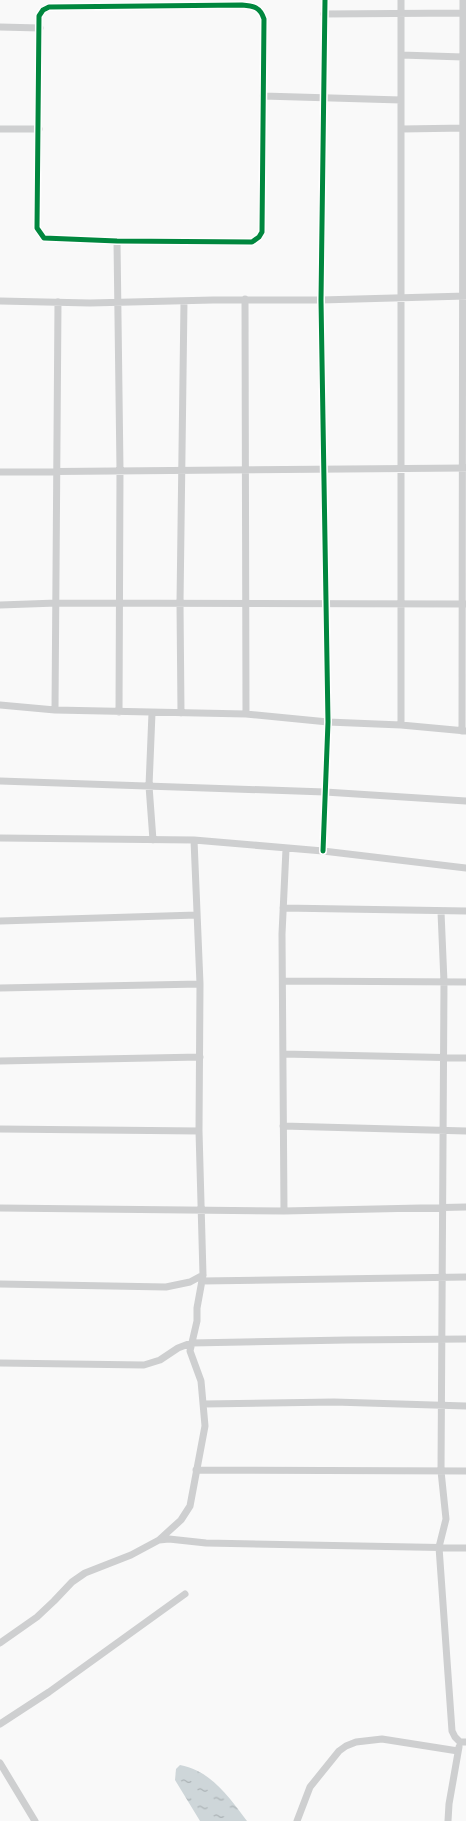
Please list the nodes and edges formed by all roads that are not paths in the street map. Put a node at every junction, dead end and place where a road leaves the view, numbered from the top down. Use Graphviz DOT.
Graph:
graph roads {
  1 [pos="325,0"];
  2 [pos="401,0"];
  3 [pos="463,0"];
  4 [pos="242,3"];
  5 [pos="463,13"];
  6 [pos="324,14"];
  7 [pos="400,14"];
  8 [pos="0,27"];
  9 [pos="40,28"];
  10 [pos="401,55"];
  11 [pos="463,57"];
  12 [pos="263,96"];
  13 [pos="323,97"];
  14 [pos="401,100"];
  15 [pos="464,128"];
  16 [pos="0,129"];
  17 [pos="39,129"];
  18 [pos="402,129"];
  19 [pos="117,241"];
  20 [pos="465,296"];
  21 [pos="402,297"];
  22 [pos="184,300"];
  23 [pos="245,300"];
  24 [pos="321,300"];
  25 [pos="0,301"];
  26 [pos="58,302"];
  27 [pos="119,302"];
  28 [pos="402,468"];
  29 [pos="464,468"];
  30 [pos="180,469"];
  31 [pos="247,469"];
  32 [pos="324,469"];
  33 [pos="56,470"];
  34 [pos="120,470"];
  35 [pos="0,472"];
  36 [pos="56,603"];
  37 [pos="180,603"];
  38 [pos="401,603"];
  39 [pos="120,604"];
  40 [pos="246,604"];
  41 [pos="464,604"];
  42 [pos="0,605"];
  43 [pos="326,605"];
  44 [pos="0,705"];
  45 [pos="55,710"];
  46 [pos="119,712"];
  47 [pos="152,713"];
  48 [pos="182,713"];
  49 [pos="246,714"];
  50 [pos="328,722"];
  51 [pos="401,725"];
  52 [pos="464,731"];
  53 [pos="0,781"];
  54 [pos="149,786"];
  55 [pos="325,792"];
  56 [pos="466,801"];
  57 [pos="0,838"];
  58 [pos="154,840"];
  59 [pos="194,840"];
  60 [pos="286,849"];
  61 [pos="323,851"];
  62 [pos="466,868"];
  63 [pos="283,908"];
  64 [pos="466,911"];
  65 [pos="441,912"];
  66 [pos="197,915"];
  67 [pos="0,921"];
  68 [pos="283,981"];
  69 [pos="444,982"];
  70 [pos="466,982"];
  71 [pos="200,984"];
  72 [pos="0,988"];
  73 [pos="283,1054"];
  74 [pos="200,1057"];
  75 [pos="444,1058"];
  76 [pos="466,1058"];
  77 [pos="0,1061"];
  78 [pos="283,1126"];
  79 [pos="0,1129"];
  80 [pos="443,1130"];
  81 [pos="199,1131"];
  82 [pos="466,1131"];
  83 [pos="443,1207"];
  84 [pos="466,1207"];
  85 [pos="0,1208"];
  86 [pos="202,1211"];
  87 [pos="284,1211"];
  88 [pos="202,1278"];
  89 [pos="442,1278"];
  90 [pos="466,1278"];
  91 [pos="0,1284"];
  92 [pos="442,1338"];
  93 [pos="466,1339"];
  94 [pos="191,1344"];
  95 [pos="0,1363"];
  96 [pos="204,1404"];
  97 [pos="441,1406"];
  98 [pos="466,1406"];
  99 [pos="196,1470"];
  100 [pos="441,1471"];
  101 [pos="466,1471"];
  102 [pos="159,1540"];
  103 [pos="439,1547"];
  104 [pos="466,1548"];
  105 [pos="185,1594"];
  106 [pos="0,1643"];
  107 [pos="0,1724"];
  108 [pos="463,1742"];
  109 [pos="458,1750"];
  110 [pos="0,1763"];
  111 [pos="35,1821"];
  112 [pos="297,1821"];
  113 [pos="448,1821"];
  1 -- 6 [label="street"];
  2 -- 7 [label="street"];
  3 -- 5 [label="street"];
  4 -- 9 [label="street"];
  4 -- 12 [label="street"];
  5 -- 7 [label="street"];
  5 -- 11 [label="street"];
  6 -- 7 [label="street"];
  6 -- 13 [label="street"];
  7 -- 10 [label="street"];
  8 -- 9 [label="street"];
  9 -- 17 [label="street"];
  10 -- 11 [label="street"];
  10 -- 14 [label="street"];
  11 -- 15 [label="street"];
  12 -- 13 [label="street"];
  12 -- 19 [label="street"];
  13 -- 14 [label="street"];
  13 -- 24 [label="street"];
  14 -- 18 [label="street"];
  15 -- 18 [label="street"];
  15 -- 20 [label="street"];
  16 -- 17 [label="street"];
  17 -- 19 [label="street"];
  18 -- 21 [label="street"];
  19 -- 27 [label="street"];
  20 -- 21 [label="street"];
  20 -- 29 [label="street"];
  21 -- 24 [label="street"];
  21 -- 28 [label="street"];
  22 -- 23 [label="street"];
  22 -- 27 [label="street"];
  22 -- 30 [label="street"];
  23 -- 24 [label="street"];
  23 -- 31 [label="street"];
  24 -- 32 [label="street"];
  25 -- 26 [label="street"];
  26 -- 27 [label="street"];
  26 -- 33 [label="street"];
  27 -- 34 [label="street"];
  28 -- 29 [label="street"];
  28 -- 32 [label="street"];
  28 -- 38 [label="street"];
  29 -- 41 [label="street"];
  30 -- 31 [label="street"];
  30 -- 34 [label="street"];
  30 -- 37 [label="street"];
  31 -- 32 [label="street"];
  31 -- 40 [label="street"];
  32 -- 43 [label="street"];
  33 -- 34 [label="street"];
  33 -- 35 [label="street"];
  33 -- 36 [label="street"];
  34 -- 39 [label="street"];
  36 -- 39 [label="street"];
  36 -- 42 [label="street"];
  36 -- 45 [label="street"];
  37 -- 39 [label="street"];
  37 -- 40 [label="street"];
  37 -- 48 [label="street"];
  38 -- 41 [label="street"];
  38 -- 43 [label="street"];
  38 -- 51 [label="street"];
  39 -- 46 [label="street"];
  40 -- 43 [label="street"];
  40 -- 49 [label="street"];
  41 -- 52 [label="street"];
  43 -- 50 [label="street"];
  44 -- 45 [label="street"];
  45 -- 46 [label="street"];
  46 -- 47 [label="street"];
  47 -- 48 [label="street"];
  47 -- 54 [label="street"];
  48 -- 49 [label="street"];
  49 -- 50 [label="street"];
  50 -- 51 [label="street"];
  50 -- 55 [label="street"];
  51 -- 52 [label="street"];
  53 -- 54 [label="street"];
  54 -- 55 [label="street"];
  54 -- 58 [label="street"];
  55 -- 56 [label="street"];
  55 -- 61 [label="street"];
  57 -- 58 [label="street"];
  58 -- 59 [label="street"];
  59 -- 60 [label="street"];
  59 -- 66 [label="street"];
  60 -- 61 [label="street"];
  60 -- 63 [label="street"];
  61 -- 62 [label="street"];
  63 -- 65 [label="street"];
  63 -- 68 [label="street"];
  64 -- 65 [label="street"];
  65 -- 69 [label="street"];
  66 -- 67 [label="street"];
  66 -- 71 [label="street"];
  68 -- 69 [label="street"];
  68 -- 73 [label="street"];
  69 -- 70 [label="street"];
  69 -- 75 [label="street"];
  71 -- 72 [label="street"];
  71 -- 74 [label="street"];
  73 -- 75 [label="street"];
  73 -- 78 [label="street"];
  74 -- 77 [label="street"];
  74 -- 81 [label="street"];
  75 -- 76 [label="street"];
  75 -- 80 [label="street"];
  78 -- 80 [label="street"];
  78 -- 87 [label="street"];
  79 -- 81 [label="street"];
  80 -- 82 [label="street"];
  80 -- 83 [label="street"];
  81 -- 86 [label="street"];
  83 -- 84 [label="street"];
  83 -- 87 [label="street"];
  83 -- 89 [label="street"];
  85 -- 86 [label="street"];
  86 -- 87 [label="street"];
  86 -- 88 [label="street"];
  88 -- 89 [label="street"];
  88 -- 91 [label="street"];
  88 -- 94 [label="street"];
  89 -- 90 [label="street"];
  89 -- 92 [label="street"];
  92 -- 93 [label="street"];
  92 -- 94 [label="street"];
  92 -- 97 [label="street"];
  94 -- 95 [label="street"];
  94 -- 96 [label="street"];
  96 -- 97 [label="street"];
  96 -- 99 [label="street"];
  97 -- 98 [label="street"];
  97 -- 100 [label="street"];
  99 -- 100 [label="street"];
  99 -- 102 [label="street"];
  100 -- 101 [label="street"];
  100 -- 103 [label="street"];
  102 -- 103 [label="street"];
  102 -- 106 [label="street"];
  103 -- 104 [label="street"];
  103 -- 108 [label="street"];
  105 -- 107 [label="street"];
  108 -- 109 [label="street"];
  109 -- 112 [label="street"];
  109 -- 113 [label="street"];
  110 -- 111 [label="street"];
}
